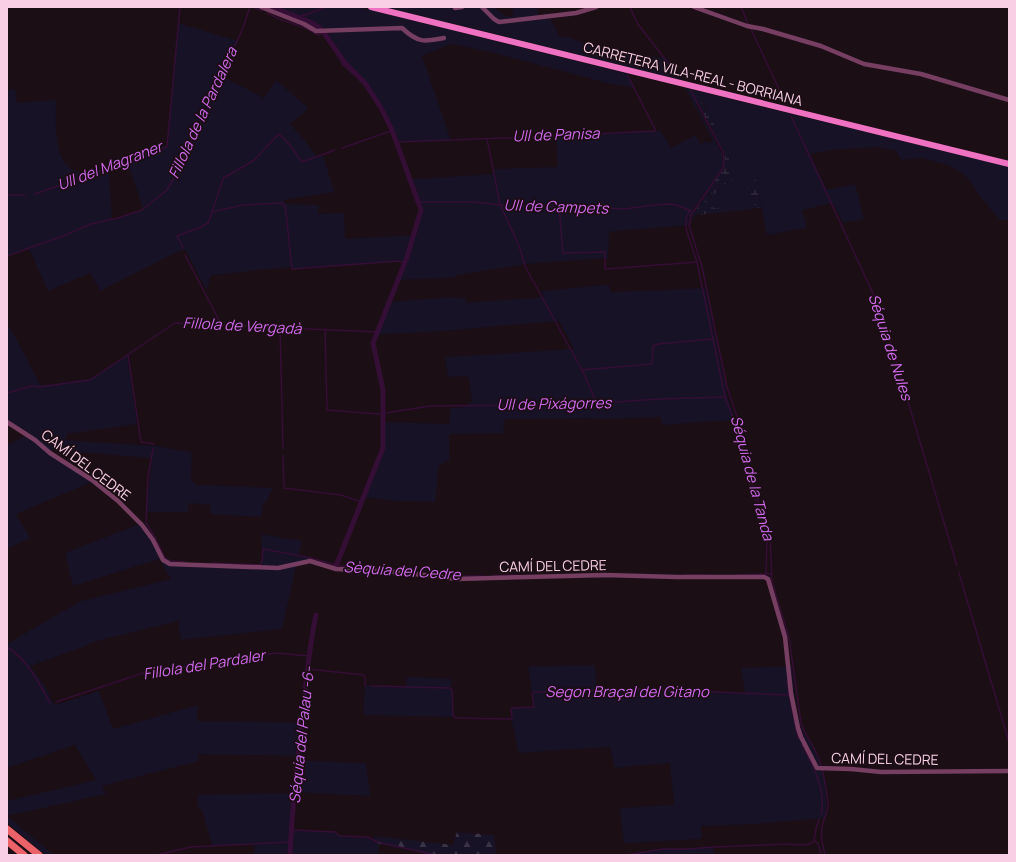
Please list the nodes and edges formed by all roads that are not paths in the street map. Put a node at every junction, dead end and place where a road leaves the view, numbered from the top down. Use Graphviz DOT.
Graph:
graph roads {
  1 [pos="261,7"];
  2 [pos="371,7"];
  3 [pos="462,7"];
  4 [pos="482,7"];
  5 [pos="596,7"];
  6 [pos="694,7"];
  7 [pos="455,8"];
  8 [pos="444,38"];
  9 [pos="1009,100"];
  10 [pos="1009,164"];
  11 [pos="7,422"];
  12 [pos="1009,771"];
  13 [pos="7,829"];
  14 [pos="7,841"];
  15 [pos="24,855"];
  16 [pos="38,855"];
  1 -- 8 [label="street"];
  2 -- 10 [label="main road, CARRETERA VILA-REAL - BORRIANA"];
  3 -- 7 [label="street"];
  4 -- 5 [label="street"];
  6 -- 9 [label="street"];
  11 -- 12 [label="street, CAMÍ DEL CEDRE"];
  13 -- 16 [label="main road"];
  14 -- 15 [label="main road"];
}
